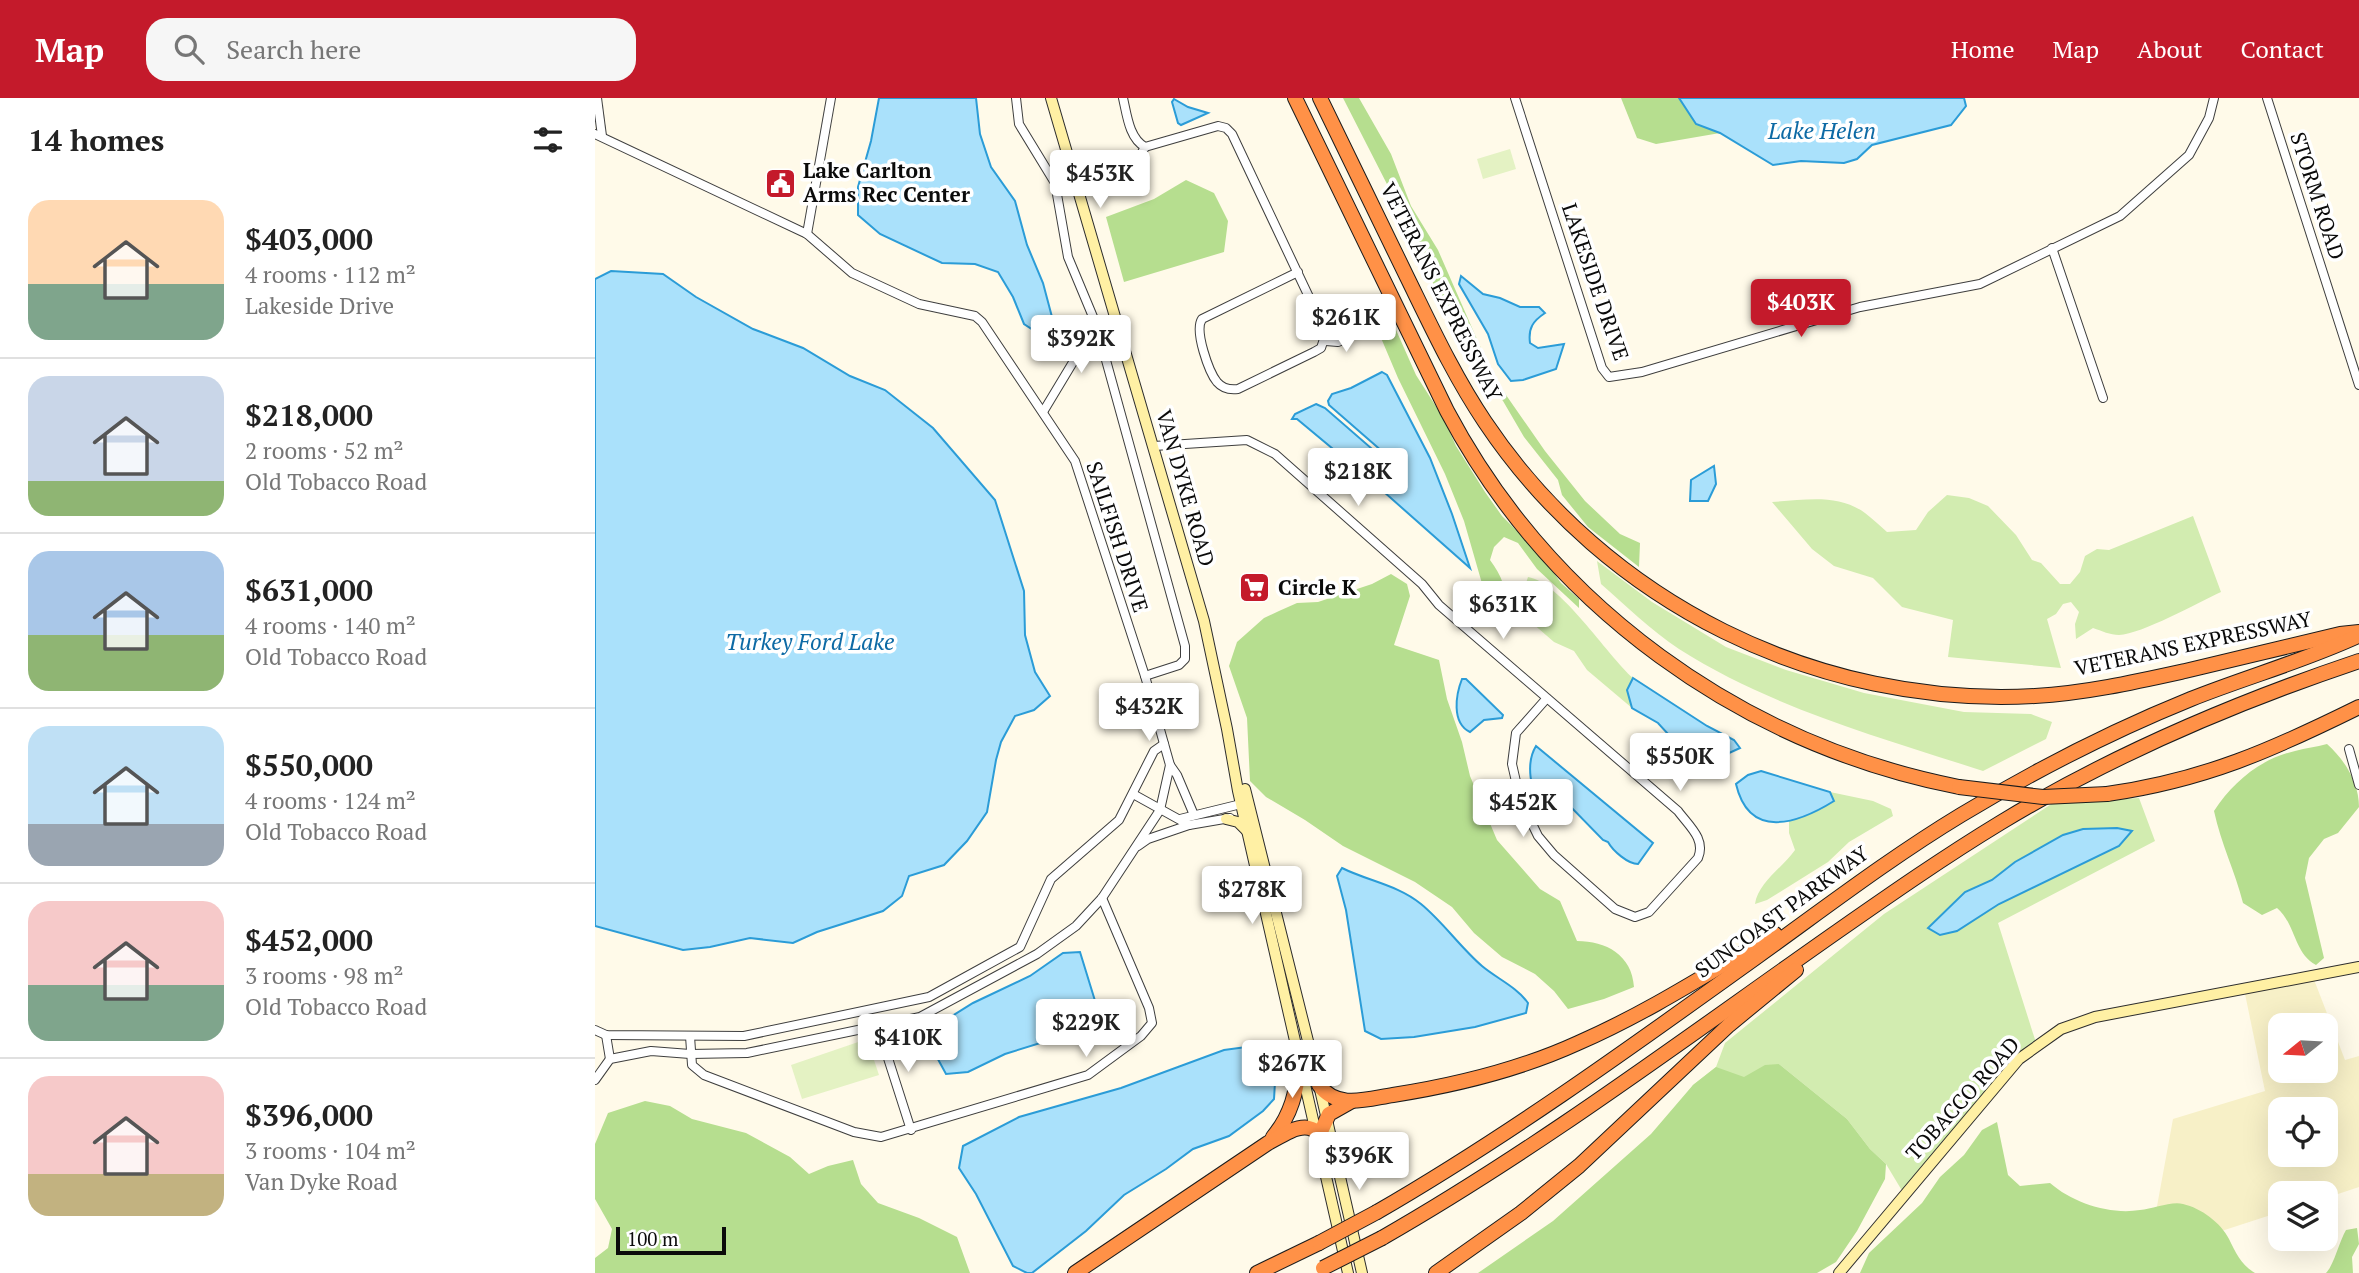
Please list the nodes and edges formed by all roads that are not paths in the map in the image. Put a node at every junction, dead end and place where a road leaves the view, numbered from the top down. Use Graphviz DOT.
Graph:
graph roads {
  1 [pos="597,98"];
  2 [pos="831,98"];
  3 [pos="1016,98"];
  4 [pos="1051,98"];
  5 [pos="1123,98"];
  6 [pos="1295,98"];
  7 [pos="1320,98"];
  8 [pos="1515,98"];
  9 [pos="2214,98"];
  10 [pos="2267,98"];
  11 [pos="599,135"];
  12 [pos="1145,147"];
  13 [pos="1109,175"];
  14 [pos="807,234"];
  15 [pos="2052,248"];
  16 [pos="1298,272"];
  17 [pos="1095,324"];
  18 [pos="1362,331"];
  19 [pos="1325,341"];
  20 [pos="2359,385"];
  21 [pos="2103,398"];
  22 [pos="1043,412"];
  23 [pos="1154,446"];
  24 [pos="2359,634"];
  25 [pos="2359,661"];
  26 [pos="1145,676"];
  27 [pos="1547,698"];
  28 [pos="2359,707"];
  29 [pos="1164,744"];
  30 [pos="2349,749"];
  31 [pos="1170,765"];
  32 [pos="2359,785"];
  33 [pos="1133,794"];
  34 [pos="1244,809"];
  35 [pos="1160,810"];
  36 [pos="1194,816"];
  37 [pos="1180,819"];
  38 [pos="1226,819"];
  39 [pos="1189,825"];
  40 [pos="1247,831"];
  41 [pos="1135,847"];
  42 [pos="1836,897"];
  43 [pos="1102,898"];
  44 [pos="1868,910"];
  45 [pos="2359,967"];
  46 [pos="878,1027"];
  47 [pos="595,1030"];
  48 [pos="605,1035"];
  49 [pos="690,1036"];
  50 [pos="690,1054"];
  51 [pos="610,1059"];
  52 [pos="1300,1064"];
  53 [pos="595,1080"];
  54 [pos="1319,1085"];
  55 [pos="1354,1101"];
  56 [pos="1326,1118"];
  57 [pos="911,1130"];
  58 [pos="1317,1134"];
  59 [pos="1268,1143"];
  60 [pos="1333,1149"];
  61 [pos="1318,1270"];
  62 [pos="1075,1273"];
  63 [pos="1257,1273"];
  64 [pos="1348,1273"];
  65 [pos="1362,1273"];
  66 [pos="1436,1273"];
  67 [pos="1839,1273"];
  1 -- 11 [label="street"];
  2 -- 14 [label="street"];
  3 -- 17 [label="street"];
  4 -- 23 [label="main road, VAN DYKE ROAD"];
  5 -- 12 [label="street"];
  6 -- 28 [label="highway, bridge"];
  7 -- 24 [label="highway, VETERANS EXPRESSWAY"];
  8 -- 15 [label="street, LAKESIDE DRIVE"];
  9 -- 15 [label="street, LAKESIDE DRIVE"];
  10 -- 20 [label="street, STORM ROAD"];
  11 -- 14 [label="street, SAILFISH DRIVE"];
  12 -- 13 [label="street"];
  12 -- 16 [label="street"];
  14 -- 22 [label="street, SAILFISH DRIVE"];
  15 -- 21 [label="street"];
  16 -- 19 [label="street"];
  16 -- 19 [label="street"];
  17 -- 22 [label="street"];
  17 -- 26 [label="street"];
  18 -- 19 [label="street"];
  22 -- 26 [label="street, SAILFISH DRIVE"];
  23 -- 27 [label="street"];
  23 -- 34 [label="main road, VAN DYKE ROAD"];
  24 -- 42 [label="highway, SUNCOAST PARKWAY"];
  25 -- 44 [label="highway"];
  26 -- 29 [label="street, SAILFISH DRIVE"];
  27 -- 27 [label="street"];
  29 -- 31 [label="street, SAILFISH DRIVE"];
  29 -- 33 [label="street"];
  30 -- 32 [label="street"];
  31 -- 35 [label="street"];
  31 -- 36 [label="street, SAILFISH DRIVE"];
  33 -- 35 [label="street"];
  33 -- 49 [label="street"];
  34 -- 36 [label="street"];
  34 -- 38 [label="street"];
  34 -- 40 [label="main road, VAN DYKE ROAD"];
  34 -- 54 [label="main road, VAN DYKE ROAD"];
  35 -- 37 [label="street"];
  35 -- 41 [label="street"];
  36 -- 37 [label="street"];
  37 -- 39 [label="street"];
  38 -- 39 [label="street"];
  38 -- 40 [label="main road"];
  39 -- 41 [label="street"];
  40 -- 52 [label="main road, VAN DYKE ROAD"];
  41 -- 43 [label="street"];
  42 -- 55 [label="highway"];
  42 -- 63 [label="highway, SUNCOAST PARKWAY, bridge"];
  43 -- 46 [label="street"];
  43 -- 57 [label="street"];
  44 -- 61 [label="highway, bridge"];
  44 -- 66 [label="highway"];
  45 -- 67 [label="main road, TOBACCO ROAD"];
  46 -- 50 [label="street"];
  46 -- 57 [label="street"];
  47 -- 48 [label="street"];
  48 -- 49 [label="street"];
  48 -- 51 [label="street"];
  49 -- 50 [label="street"];
  50 -- 51 [label="street"];
  50 -- 57 [label="street"];
  51 -- 53 [label="street"];
  52 -- 58 [label="main road, VAN DYKE ROAD"];
  52 -- 59 [label="highway"];
  54 -- 55 [label="highway"];
  54 -- 56 [label="main road, VAN DYKE ROAD"];
  55 -- 56 [label="highway"];
  56 -- 58 [label="highway"];
  56 -- 60 [label="main road, VAN DYKE ROAD"];
  58 -- 59 [label="highway"];
  58 -- 60 [label="highway"];
  58 -- 64 [label="main road, VAN DYKE ROAD"];
  59 -- 62 [label="highway"];
  60 -- 65 [label="main road, VAN DYKE ROAD"];
}
